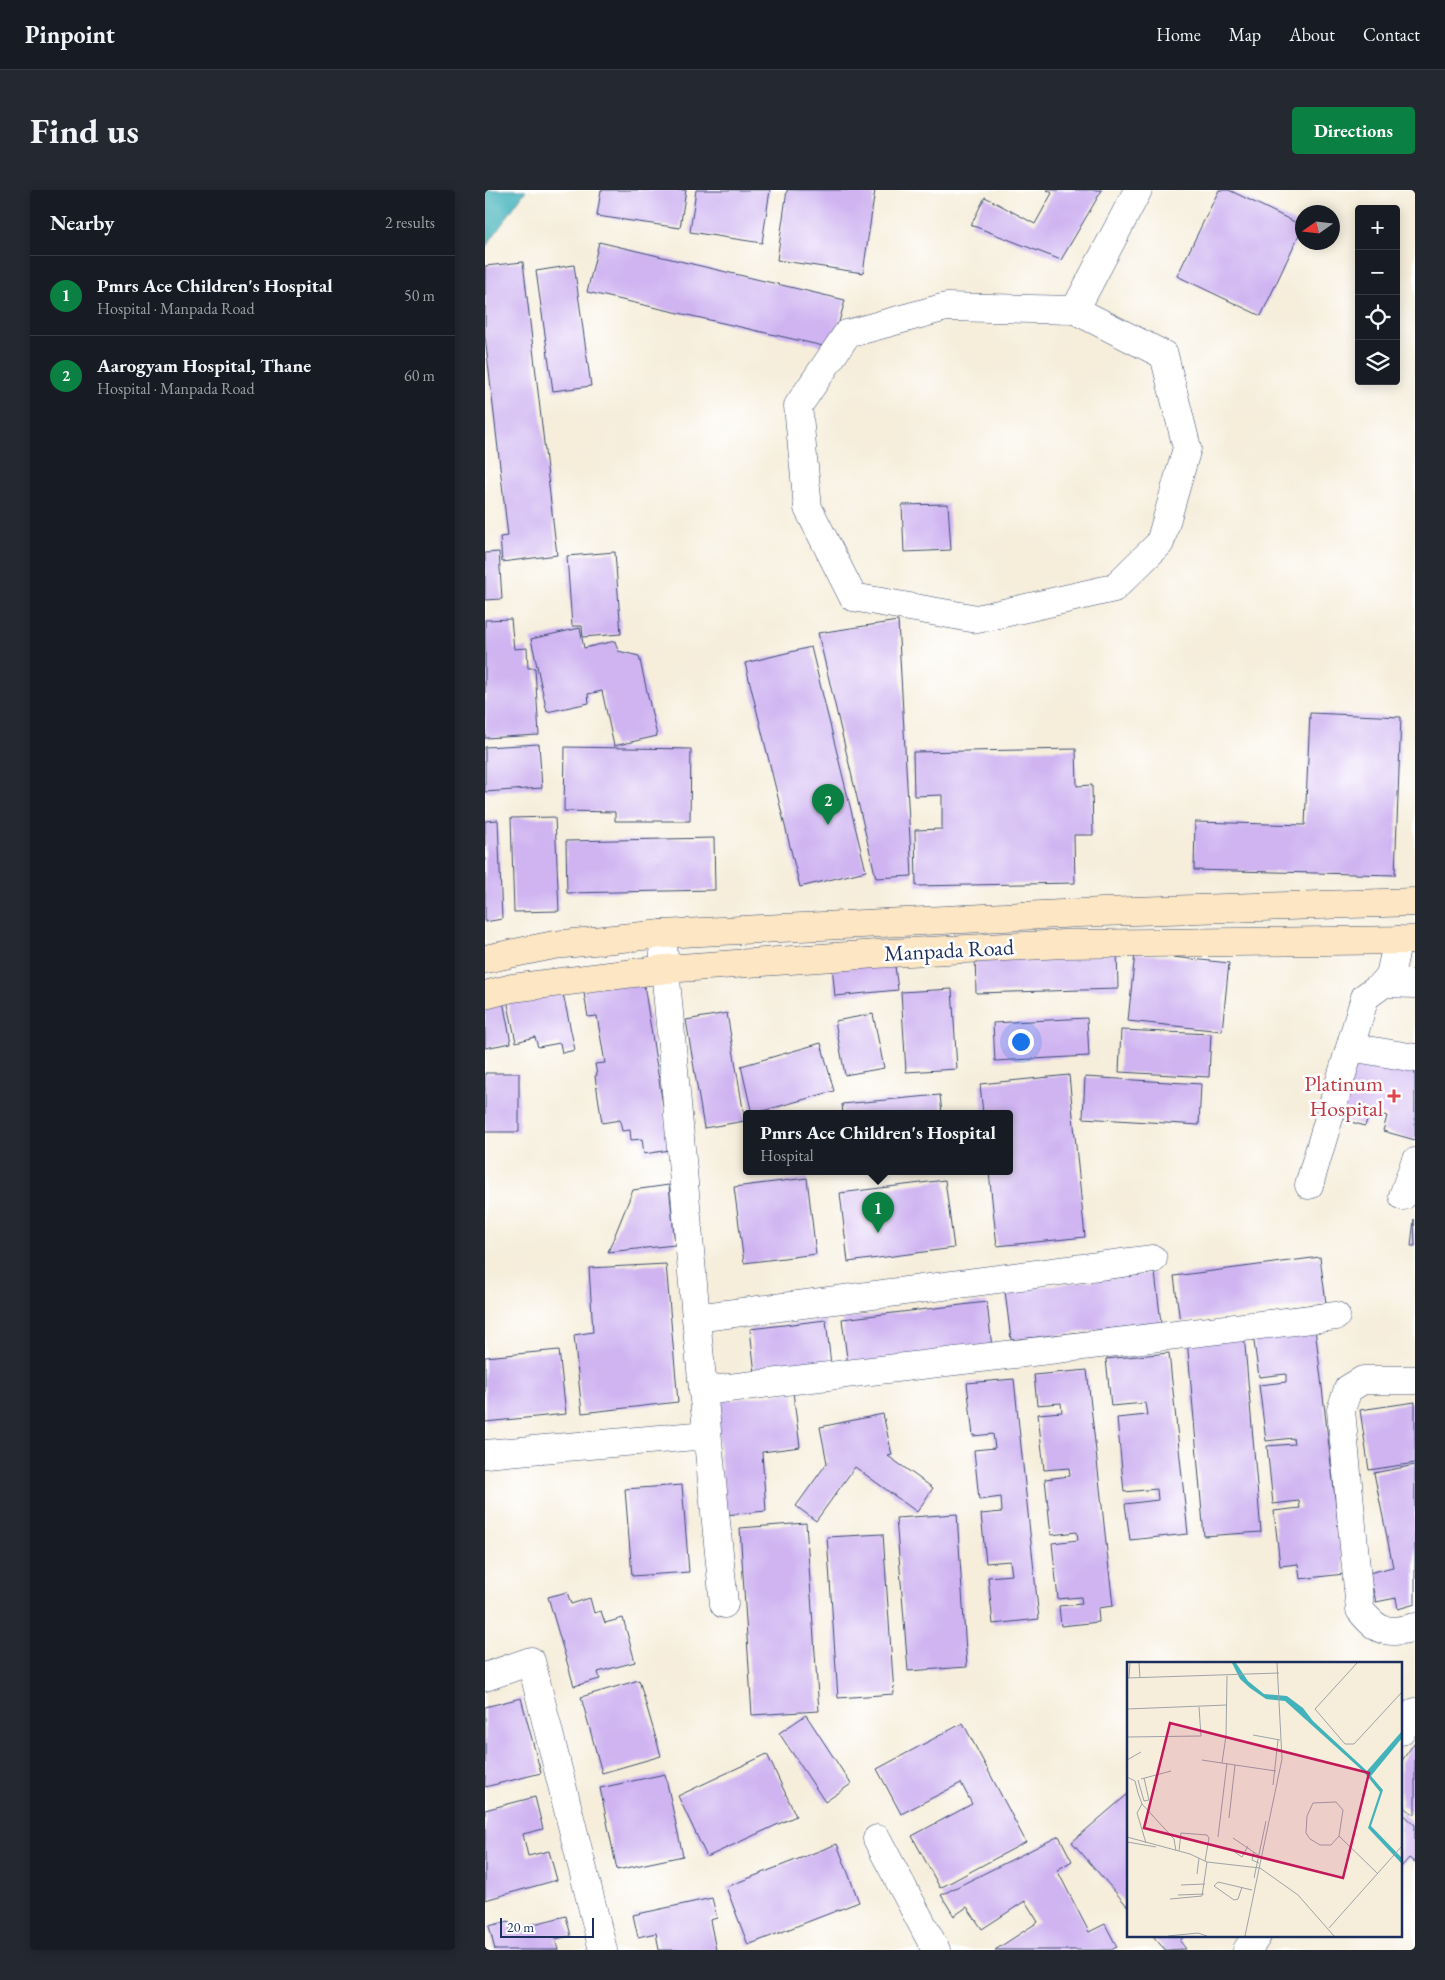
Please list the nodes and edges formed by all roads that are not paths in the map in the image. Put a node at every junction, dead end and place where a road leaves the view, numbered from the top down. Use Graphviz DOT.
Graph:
graph roads {
  1 [pos="1138,190"];
  2 [pos="1075,310"];
  3 [pos="1415,902"];
  4 [pos="1242,907"];
  5 [pos="889,922"];
  6 [pos="662,934"];
  7 [pos="1406,940"];
  8 [pos="1243,943"];
  9 [pos="890,953"];
  10 [pos="485,959"];
  11 [pos="666,969"];
  12 [pos="1384,983"];
  13 [pos="1415,984"];
  14 [pos="485,995"];
  15 [pos="1350,1047"];
  16 [pos="1415,1058"];
  17 [pos="1415,1162"];
  18 [pos="1309,1185"];
  19 [pos="1403,1196"];
  20 [pos="1153,1259"];
  21 [pos="1336,1316"];
  22 [pos="696,1318"];
  23 [pos="1415,1380"];
  24 [pos="703,1391"];
  25 [pos="707,1435"];
  26 [pos="485,1454"];
  27 [pos="724,1604"];
  28 [pos="1415,1627"];
  29 [pos="485,1676"];
  30 [pos="1415,1712"];
  31 [pos="1403,1728"];
  32 [pos="877,1839"];
  33 [pos="1256,1938"];
  34 [pos="603,1950"];
  35 [pos="936,1950"];
  36 [pos="1247,1950"];
  1 -- 2 [label="street"];
  2 -- 2 [label="street"];
  3 -- 4 [label="main road, Manpada Road"];
  4 -- 5 [label="main road, Manpada Road"];
  4 -- 8 [label="main road"];
  5 -- 6 [label="main road, Manpada Road"];
  5 -- 9 [label="main road"];
  6 -- 10 [label="main road, Manpada Road"];
  6 -- 11 [label="street"];
  7 -- 8 [label="main road, Manpada Road"];
  7 -- 12 [label="street"];
  8 -- 9 [label="main road, Manpada Road"];
  9 -- 11 [label="main road, Manpada Road"];
  11 -- 14 [label="main road, Manpada Road"];
  11 -- 22 [label="street"];
  12 -- 13 [label="street"];
  12 -- 15 [label="street"];
  15 -- 16 [label="street"];
  15 -- 18 [label="street"];
  17 -- 19 [label="street"];
  20 -- 22 [label="street"];
  21 -- 24 [label="street"];
  22 -- 24 [label="street"];
  23 -- 28 [label="street"];
  24 -- 25 [label="street"];
  25 -- 26 [label="street"];
  25 -- 27 [label="street"];
  29 -- 34 [label="street"];
  30 -- 31 [label="street"];
  32 -- 35 [label="street"];
  33 -- 36 [label="street"];
}
